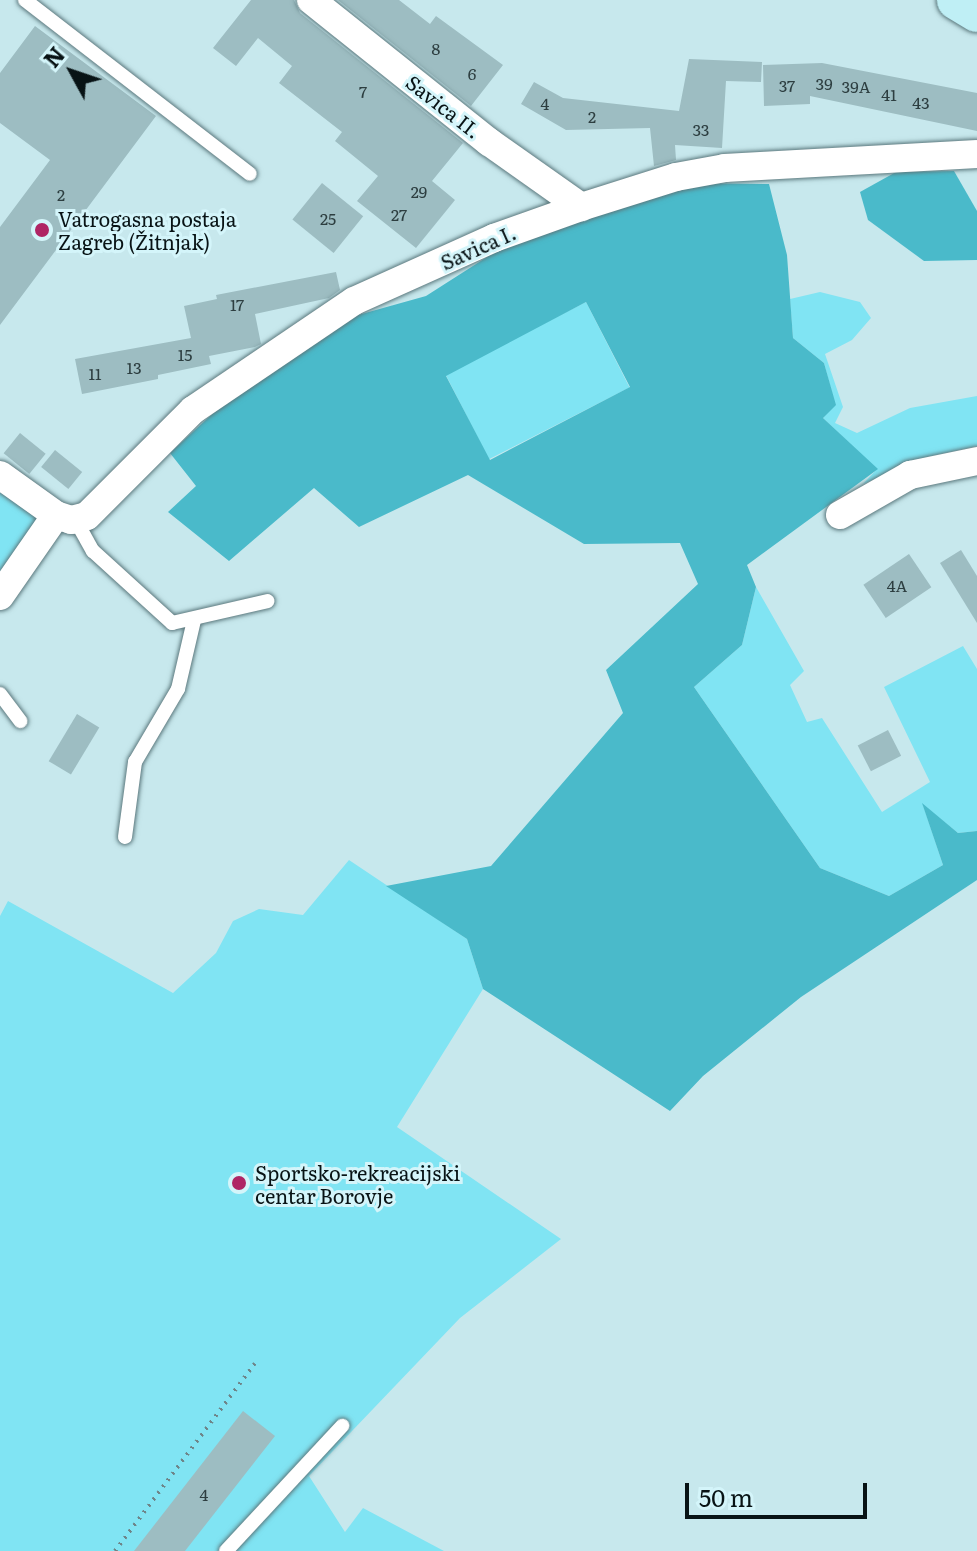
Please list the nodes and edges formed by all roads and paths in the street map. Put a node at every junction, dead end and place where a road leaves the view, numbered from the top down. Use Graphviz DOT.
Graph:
graph roads {
  1 [pos="25,0"];
  2 [pos="311,0"];
  3 [pos="957,0"];
  4 [pos="977,12"];
  5 [pos="977,154"];
  6 [pos="250,174"];
  7 [pos="581,207"];
  8 [pos="977,461"];
  9 [pos="0,475"];
  10 [pos="840,515"];
  11 [pos="66,517"];
  12 [pos="0,596"];
  13 [pos="268,601"];
  14 [pos="194,620"];
  15 [pos="0,694"];
  16 [pos="20,721"];
  17 [pos="125,837"];
  18 [pos="255,1363"];
  19 [pos="342,1426"];
  20 [pos="115,1551"];
  21 [pos="226,1551"];
  1 -- 6 [label="lane"];
  2 -- 7 [label="street, Savica II."];
  3 -- 4 [label="street"];
  5 -- 7 [label="street, Savica I."];
  7 -- 11 [label="street, Savica I."];
  8 -- 10 [label="street"];
  9 -- 11 [label="street"];
  11 -- 12 [label="street, Savica I."];
  11 -- 14 [label="lane"];
  13 -- 14 [label="lane"];
  14 -- 17 [label="lane"];
  15 -- 16 [label="lane"];
  18 -- 20 [label="path"];
  19 -- 21 [label="lane"];
}
